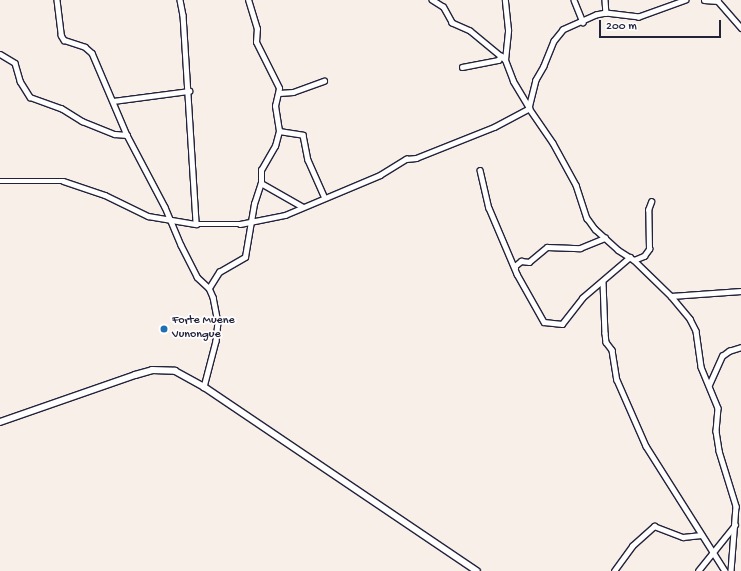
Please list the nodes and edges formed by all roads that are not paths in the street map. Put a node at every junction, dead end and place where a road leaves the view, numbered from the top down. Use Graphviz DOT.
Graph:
graph roads {
  1 [pos="57,0"];
  2 [pos="180,0"];
  3 [pos="248,0"];
  4 [pos="432,0"];
  5 [pos="506,0"];
  6 [pos="574,0"];
  7 [pos="605,0"];
  8 [pos="686,0"];
  9 [pos="704,0"];
  10 [pos="717,1"];
  11 [pos="606,13"];
  12 [pos="583,22"];
  13 [pos="741,28"];
  14 [pos="0,54"];
  15 [pos="503,58"];
  16 [pos="462,67"];
  17 [pos="324,81"];
  18 [pos="189,91"];
  19 [pos="279,93"];
  20 [pos="113,102"];
  21 [pos="529,108"];
  22 [pos="279,131"];
  23 [pos="127,136"];
  24 [pos="480,170"];
  25 [pos="0,181"];
  26 [pos="261,183"];
  27 [pos="324,196"];
  28 [pos="651,202"];
  29 [pos="303,207"];
  30 [pos="169,218"];
  31 [pos="251,222"];
  32 [pos="196,224"];
  33 [pos="605,238"];
  34 [pos="632,259"];
  35 [pos="515,268"];
  36 [pos="603,282"];
  37 [pos="209,288"];
  38 [pos="741,291"];
  39 [pos="671,296"];
  40 [pos="741,347"];
  41 [pos="709,385"];
  42 [pos="204,387"];
  43 [pos="0,422"];
  44 [pos="735,525"];
  45 [pos="701,535"];
  46 [pos="714,551"];
  47 [pos="477,571"];
  48 [pos="614,571"];
  49 [pos="698,571"];
  50 [pos="725,571"];
  51 [pos="732,571"];
  1 -- 20 [label="street"];
  2 -- 18 [label="street"];
  3 -- 19 [label="street"];
  4 -- 15 [label="street"];
  5 -- 15 [label="street"];
  6 -- 12 [label="street"];
  7 -- 11 [label="street"];
  8 -- 11 [label="street"];
  9 -- 10 [label="street"];
  10 -- 13 [label="street"];
  11 -- 12 [label="street"];
  12 -- 21 [label="street"];
  14 -- 23 [label="street"];
  15 -- 16 [label="street"];
  15 -- 21 [label="street"];
  17 -- 19 [label="street"];
  18 -- 20 [label="street"];
  18 -- 32 [label="street"];
  19 -- 22 [label="street"];
  20 -- 23 [label="street"];
  21 -- 27 [label="street"];
  21 -- 33 [label="street"];
  22 -- 26 [label="street"];
  22 -- 27 [label="street"];
  23 -- 30 [label="street"];
  24 -- 35 [label="street"];
  25 -- 30 [label="street"];
  26 -- 29 [label="street"];
  26 -- 31 [label="street"];
  27 -- 29 [label="street"];
  28 -- 34 [label="street"];
  29 -- 31 [label="street"];
  30 -- 32 [label="street"];
  30 -- 37 [label="street"];
  31 -- 32 [label="street"];
  31 -- 37 [label="street"];
  33 -- 34 [label="street"];
  33 -- 35 [label="street"];
  34 -- 36 [label="street"];
  34 -- 39 [label="street"];
  35 -- 36 [label="street"];
  36 -- 45 [label="street"];
  37 -- 42 [label="street"];
  38 -- 39 [label="street"];
  39 -- 41 [label="street"];
  40 -- 41 [label="street"];
  41 -- 44 [label="street"];
  42 -- 43 [label="street"];
  42 -- 47 [label="street"];
  44 -- 46 [label="street"];
  44 -- 51 [label="street"];
  45 -- 46 [label="street"];
  45 -- 48 [label="street"];
  46 -- 49 [label="street"];
  46 -- 50 [label="street"];
}
